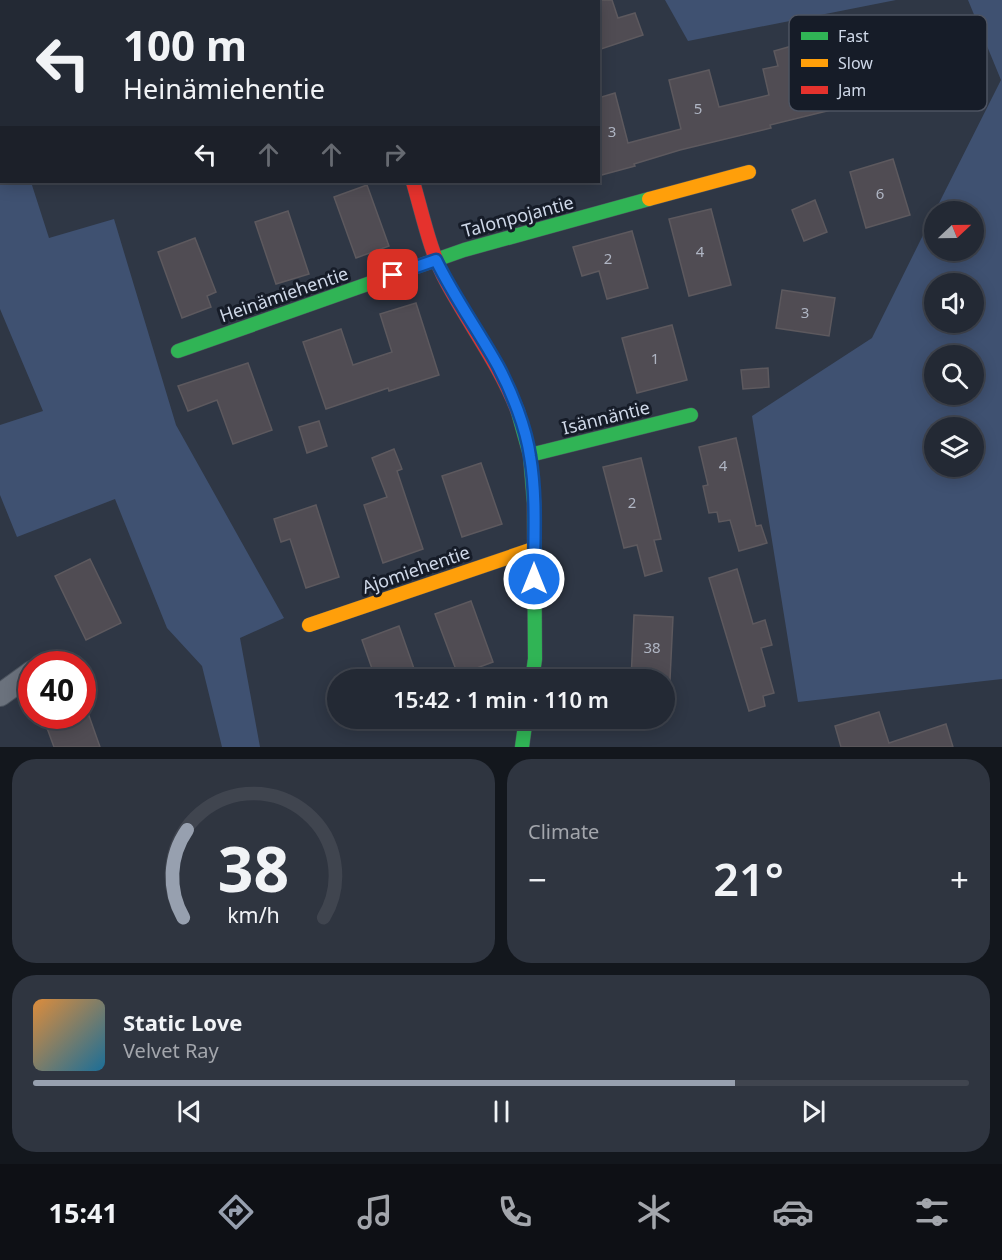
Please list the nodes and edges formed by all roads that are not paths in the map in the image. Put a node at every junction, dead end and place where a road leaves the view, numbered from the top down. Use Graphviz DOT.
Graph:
graph roads {
  1 [pos="749,172"];
  2 [pos="413,183"];
  3 [pos="436,260"];
  4 [pos="178,351"];
  5 [pos="691,415"];
  6 [pos="530,456"];
  7 [pos="533,549"];
  8 [pos="309,625"];
  9 [pos="534,669"];
  10 [pos="18,682"];
  11 [pos="0,695"];
  12 [pos="524,729"];
  13 [pos="522,747"];
  1 -- 3 [label="street, Talonpojantie"];
  2 -- 3 [label="street"];
  3 -- 4 [label="street, Heinämiehentie"];
  3 -- 6 [label="street"];
  5 -- 6 [label="street, Isännäntie"];
  6 -- 7 [label="street"];
  7 -- 8 [label="street, Ajomiehentie"];
  7 -- 9 [label="street"];
  10 -- 11 [label="street"];
  12 -- 13 [label="street"];
}
